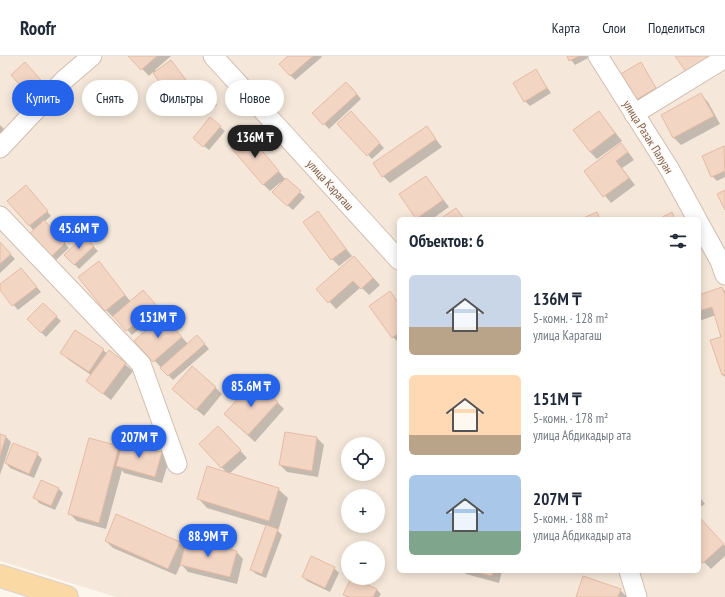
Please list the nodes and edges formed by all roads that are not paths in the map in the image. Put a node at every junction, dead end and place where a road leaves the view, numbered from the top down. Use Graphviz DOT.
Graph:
graph roads {
  1 [pos="92,56"];
  2 [pos="213,56"];
  3 [pos="598,56"];
  4 [pos="725,58"];
  5 [pos="634,114"];
  6 [pos="0,148"];
  7 [pos="0,216"];
  8 [pos="696,217"];
  9 [pos="701,227"];
  10 [pos="397,258"];
  11 [pos="725,275"];
  12 [pos="177,464"];
  13 [pos="630,573"];
  14 [pos="0,576"];
  15 [pos="45,594"];
  16 [pos="67,597"];
  17 [pos="637,597"];
  1 -- 6 [label="street"];
  2 -- 10 [label="street, улица Карагаш"];
  3 -- 5 [label="street, улица Разак Палуан"];
  4 -- 5 [label="street"];
  5 -- 8 [label="street, улица Разак Палуан"];
  7 -- 12 [label="street"];
  9 -- 11 [label="street"];
  13 -- 17 [label="street"];
  14 -- 15 [label="main road"];
  15 -- 16 [label="main road"];
}
